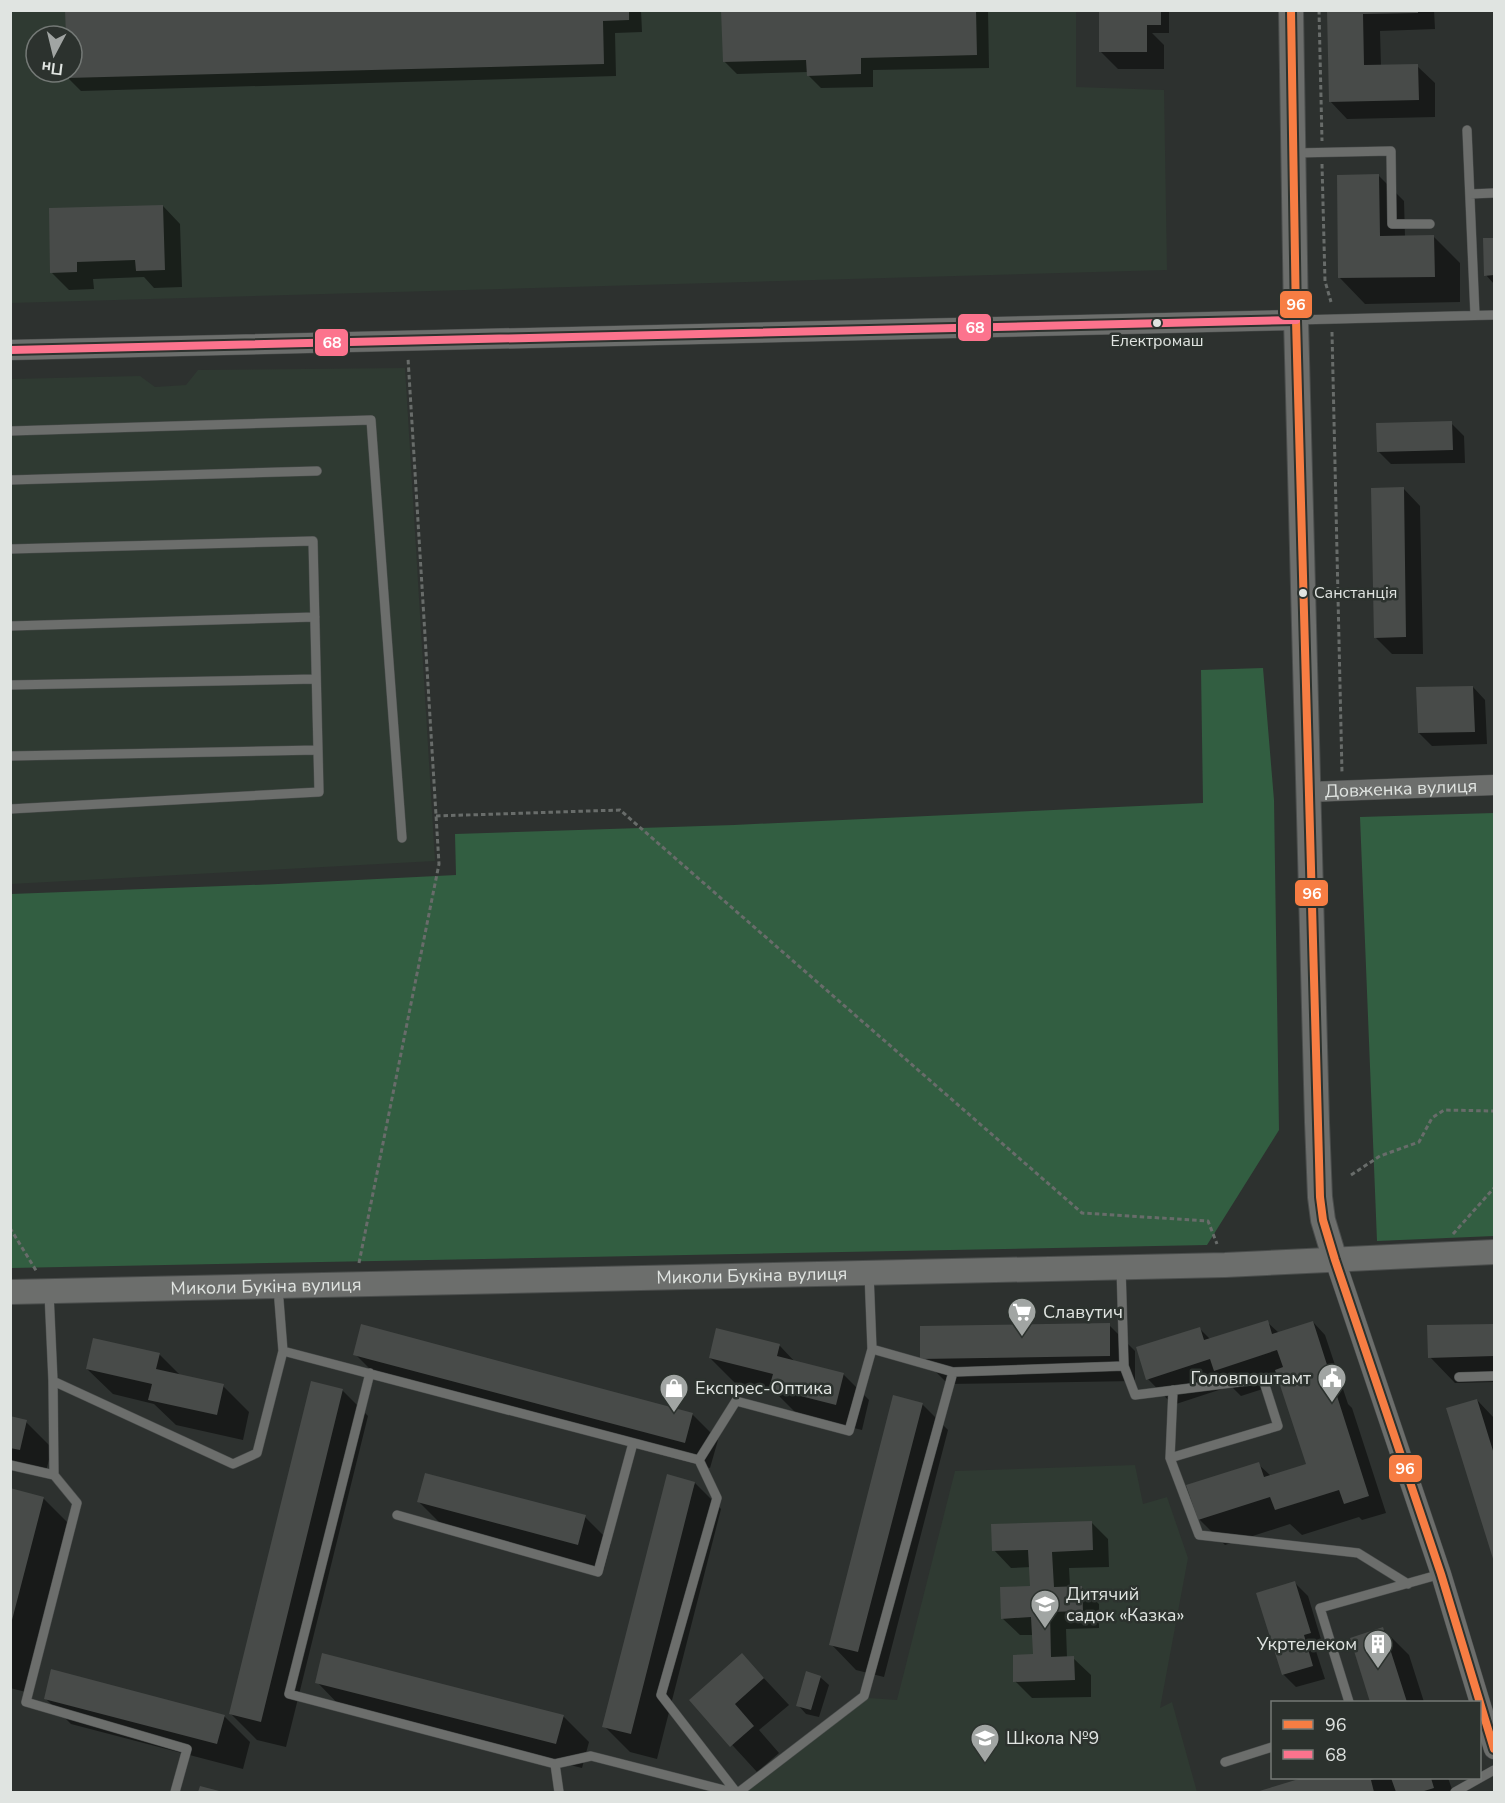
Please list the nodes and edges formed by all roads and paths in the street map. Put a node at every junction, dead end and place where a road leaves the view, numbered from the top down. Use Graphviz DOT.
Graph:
graph roads {
  1 [pos="1291,10"];
  2 [pos="1319,10"];
  3 [pos="1467,130"];
  4 [pos="1322,146"];
  5 [pos="1294,153"];
  6 [pos="1322,159"];
  7 [pos="1494,193"];
  8 [pos="1470,194"];
  9 [pos="1430,224"];
  10 [pos="1331,302"];
  11 [pos="1475,315"];
  12 [pos="1494,315"];
  13 [pos="1296,320"];
  14 [pos="1332,331"];
  15 [pos="10,350"];
  16 [pos="10,431"];
  17 [pos="317,471"];
  18 [pos="10,480"];
  19 [pos="10,549"];
  20 [pos="315,617"];
  21 [pos="10,626"];
  22 [pos="316,679"];
  23 [pos="10,685"];
  24 [pos="318,750"];
  25 [pos="10,756"];
  26 [pos="1342,774"];
  27 [pos="1494,785"];
  28 [pos="1308,792"];
  29 [pos="10,809"];
  30 [pos="436,816"];
  31 [pos="402,838"];
  32 [pos="1494,1111"];
  33 [pos="1352,1175"];
  34 [pos="1494,1188"];
  35 [pos="10,1228"];
  36 [pos="1452,1235"];
  37 [pos="1494,1252"];
  38 [pos="1335,1260"];
  39 [pos="1225,1265"];
  40 [pos="1121,1268"];
  41 [pos="869,1273"];
  42 [pos="278,1286"];
  43 [pos="49,1291"];
  44 [pos="10,1292"];
  45 [pos="872,1349"];
  46 [pos="283,1351"];
  47 [pos="1124,1366"];
  48 [pos="953,1372"];
  49 [pos="370,1373"];
  50 [pos="1459,1377"];
  51 [pos="1494,1378"];
  52 [pos="53,1381"];
  53 [pos="1173,1390"];
  54 [pos="633,1443"];
  55 [pos="1170,1458"];
  56 [pos="699,1460"];
  57 [pos="10,1465"];
  58 [pos="54,1475"];
  59 [pos="397,1515"];
  60 [pos="1441,1574"];
  61 [pos="1408,1584"];
  62 [pos="1349,1701"];
  63 [pos="1479,1701"];
  64 [pos="1481,1706"];
  65 [pos="1271,1747"];
  66 [pos="1494,1749"];
  67 [pos="1225,1762"];
  68 [pos="555,1764"];
  69 [pos="1478,1779"];
  70 [pos="176,1792"];
  71 [pos="560,1792"];
  72 [pos="736,1792"];
  73 [pos="1455,1792"];
  1 -- 5 [label="street"];
  2 -- 4 [label="path"];
  3 -- 8 [label="lane"];
  5 -- 9 [label="lane"];
  5 -- 13 [label="street"];
  6 -- 10 [label="path"];
  7 -- 8 [label="lane"];
  8 -- 11 [label="lane"];
  11 -- 12 [label="lane"];
  11 -- 13 [label="lane"];
  13 -- 15 [label="street"];
  13 -- 28 [label="street"];
  14 -- 26 [label="path"];
  16 -- 31 [label="lane"];
  17 -- 18 [label="lane"];
  19 -- 20 [label="lane"];
  20 -- 21 [label="lane"];
  20 -- 22 [label="lane"];
  22 -- 23 [label="lane"];
  22 -- 24 [label="lane"];
  24 -- 25 [label="lane"];
  24 -- 29 [label="lane"];
  27 -- 28 [label="street, Довженка вулиця"];
  28 -- 38 [label="street"];
  30 -- 39 [label="path"];
  32 -- 33 [label="path"];
  34 -- 36 [label="path"];
  35 -- 43 [label="path"];
  37 -- 38 [label="street, Миколи Букіна вулиця"];
  38 -- 39 [label="street, Миколи Букіна вулиця"];
  38 -- 60 [label="street"];
  39 -- 40 [label="street, Миколи Букіна вулиця"];
  40 -- 41 [label="street, Миколи Букіна вулиця"];
  40 -- 47 [label="lane"];
  41 -- 42 [label="street, Миколи Букіна вулиця"];
  41 -- 45 [label="lane"];
  42 -- 43 [label="street, Миколи Букіна вулиця"];
  42 -- 46 [label="lane"];
  43 -- 44 [label="street, Миколи Букіна вулиця"];
  43 -- 52 [label="lane"];
  45 -- 48 [label="lane"];
  45 -- 56 [label="lane"];
  46 -- 49 [label="lane"];
  46 -- 52 [label="lane"];
  47 -- 48 [label="lane"];
  47 -- 53 [label="lane"];
  48 -- 72 [label="lane"];
  49 -- 54 [label="lane"];
  49 -- 68 [label="lane"];
  50 -- 51 [label="lane"];
  52 -- 58 [label="lane"];
  53 -- 55 [label="lane"];
  53 -- 55 [label="lane"];
  54 -- 56 [label="lane"];
  54 -- 59 [label="lane"];
  55 -- 61 [label="lane"];
  56 -- 72 [label="lane"];
  57 -- 58 [label="lane"];
  58 -- 70 [label="lane"];
  60 -- 61 [label="lane"];
  60 -- 63 [label="street"];
  61 -- 62 [label="lane"];
  64 -- 66 [label="street"];
  65 -- 67 [label="lane"];
  68 -- 71 [label="lane"];
  68 -- 72 [label="lane"];
  69 -- 73 [label="lane"];
}
